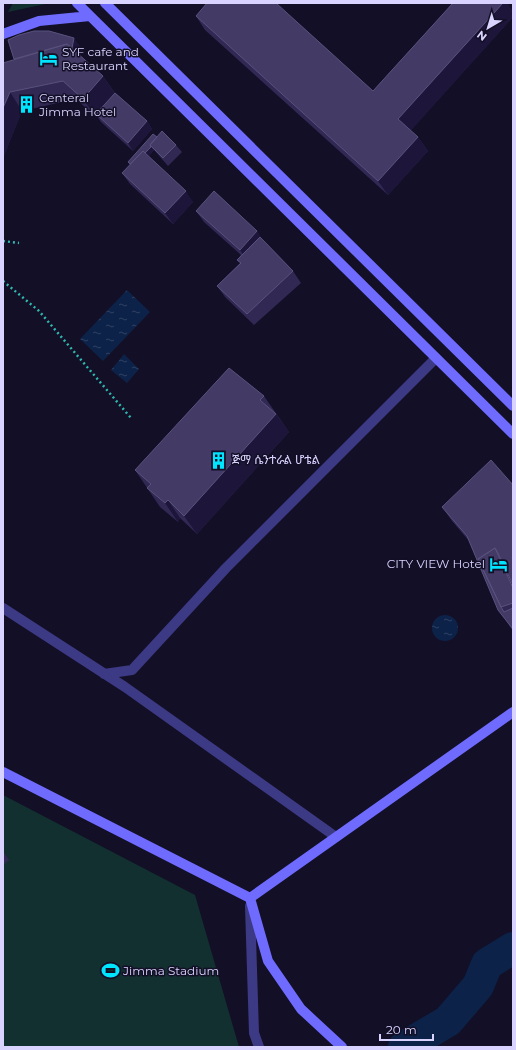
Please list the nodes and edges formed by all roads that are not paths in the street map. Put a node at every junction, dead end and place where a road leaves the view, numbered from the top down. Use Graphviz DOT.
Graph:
graph roads {
  1 [pos="77,3"];
  2 [pos="105,3"];
  3 [pos="90,16"];
  4 [pos="3,34"];
  5 [pos="436,358"];
  6 [pos="513,406"];
  7 [pos="513,434"];
  8 [pos="3,608"];
  9 [pos="104,674"];
  10 [pos="513,712"];
  11 [pos="3,772"];
  12 [pos="336,837"];
  13 [pos="250,898"];
  14 [pos="259,1047"];
  15 [pos="342,1047"];
  1 -- 3 [label="main road"];
  2 -- 6 [label="main road"];
  3 -- 4 [label="main road"];
  3 -- 5 [label="main road"];
  5 -- 7 [label="main road"];
  5 -- 9 [label="street"];
  8 -- 9 [label="street"];
  9 -- 12 [label="street"];
  10 -- 12 [label="main road"];
  11 -- 13 [label="main road"];
  12 -- 13 [label="main road"];
  13 -- 14 [label="street"];
  13 -- 15 [label="main road"];
}
